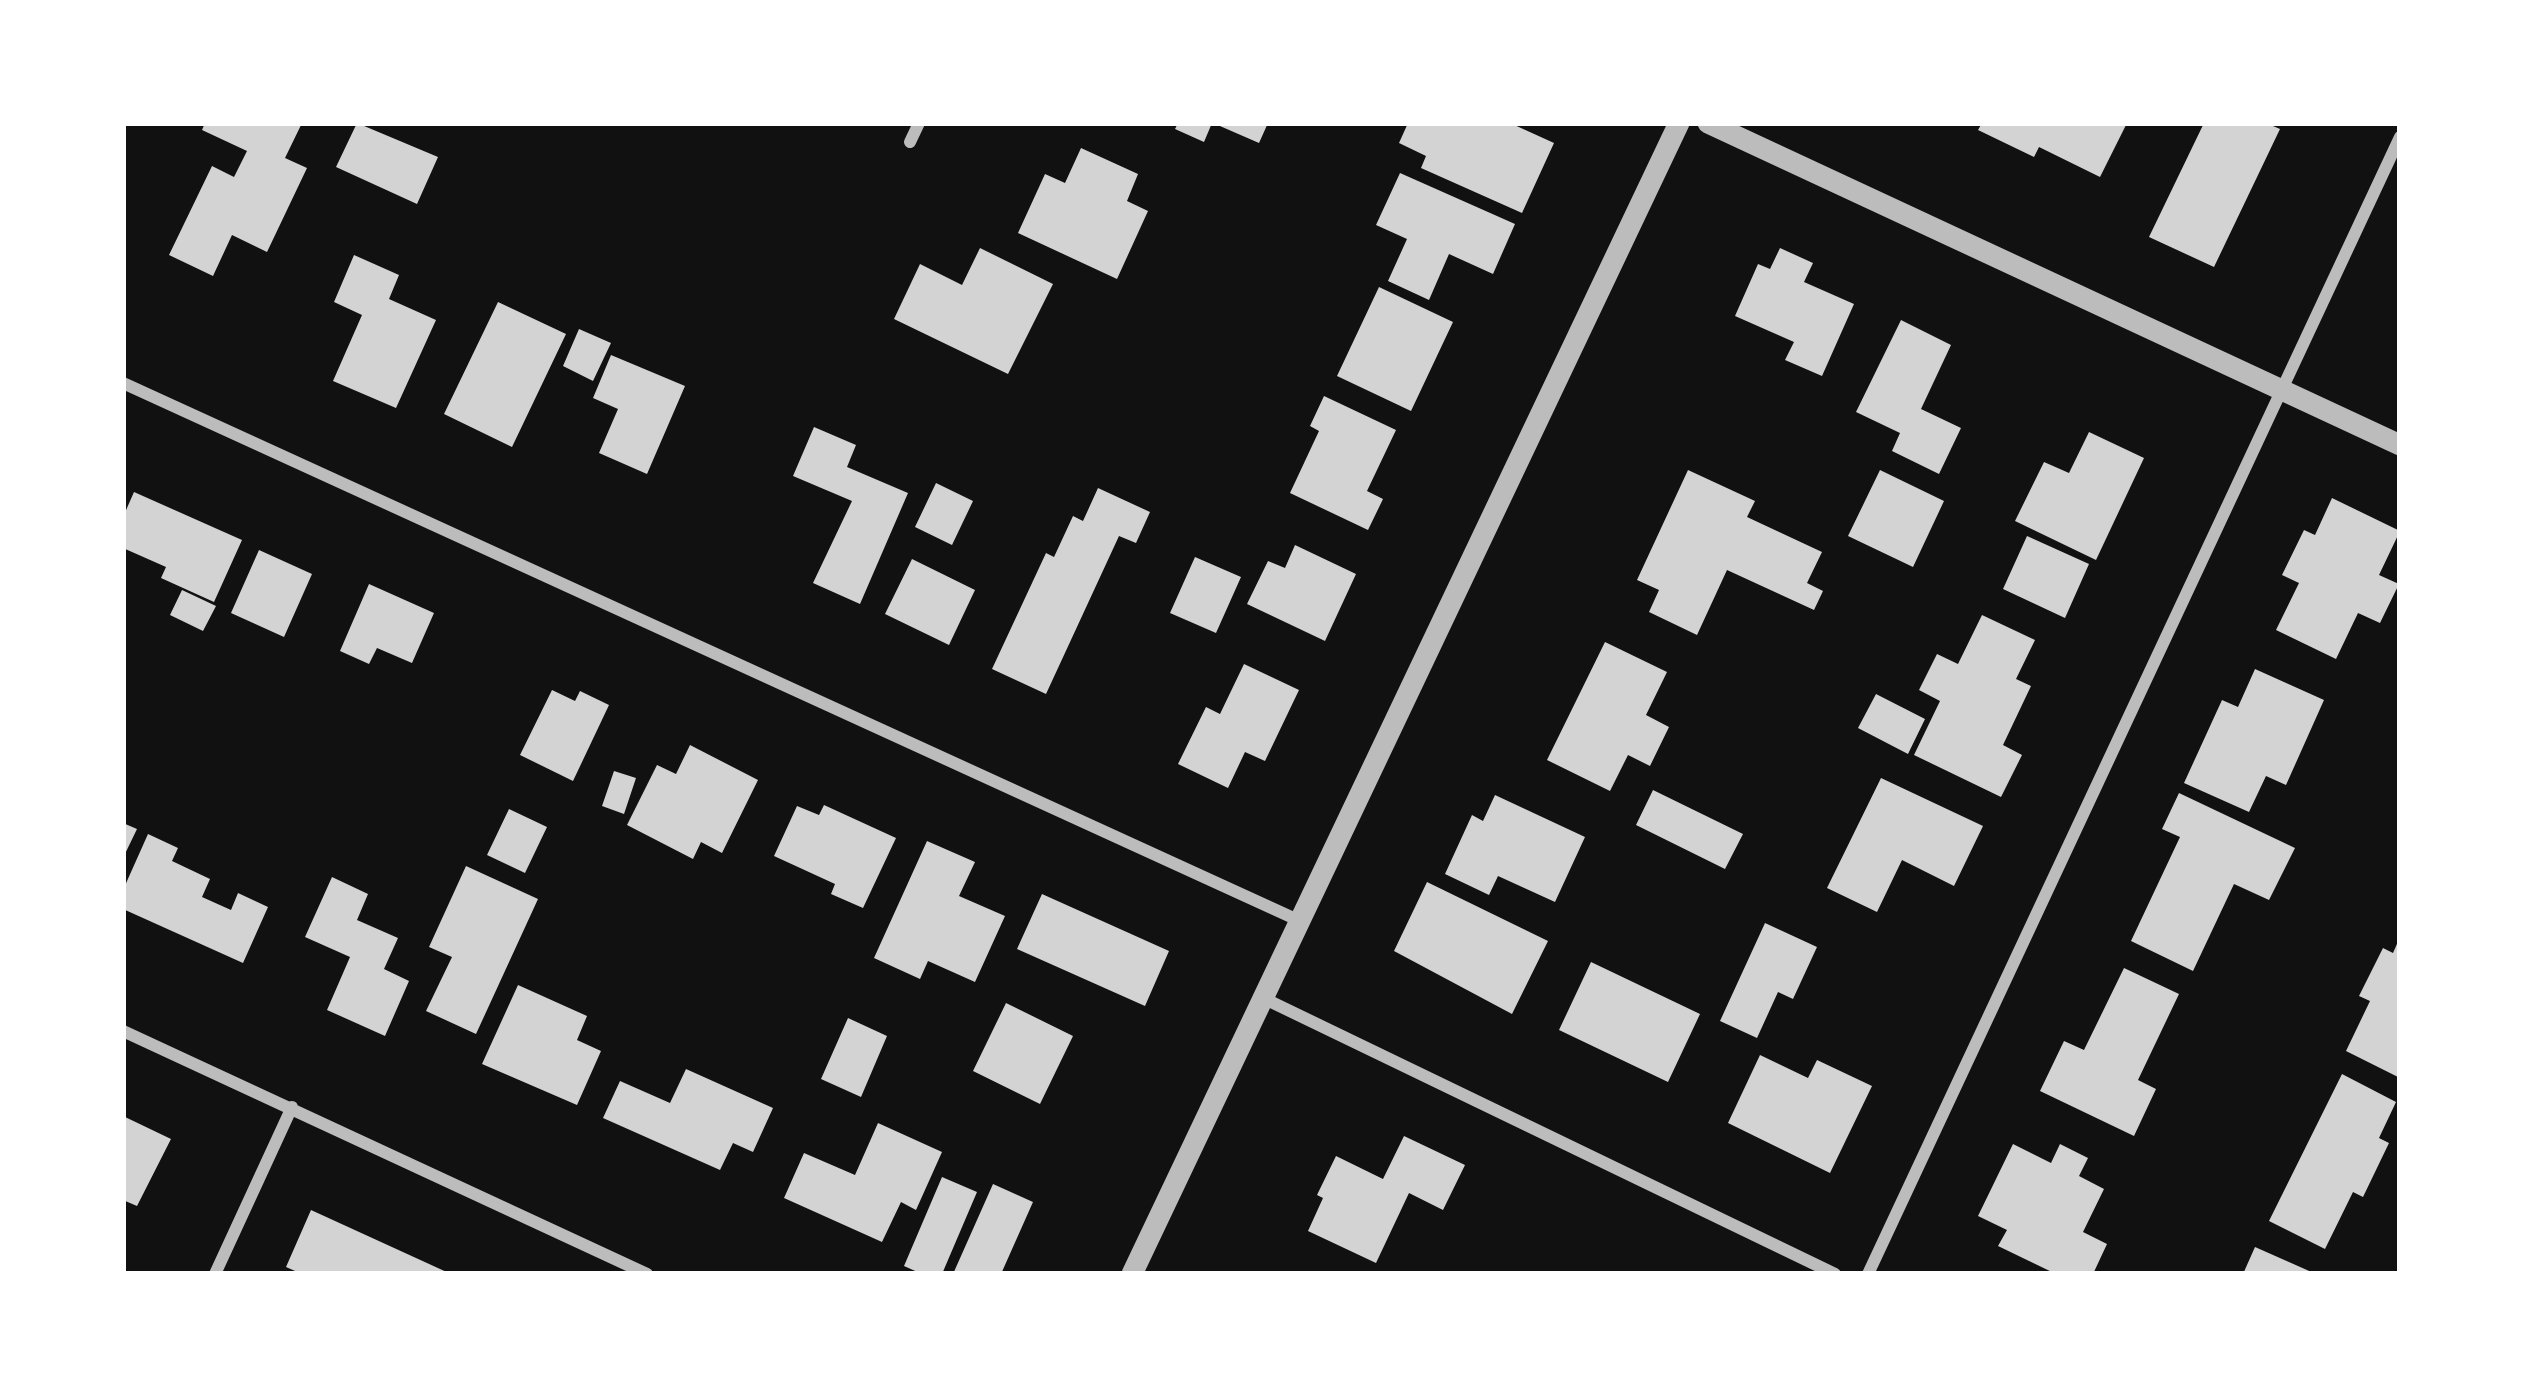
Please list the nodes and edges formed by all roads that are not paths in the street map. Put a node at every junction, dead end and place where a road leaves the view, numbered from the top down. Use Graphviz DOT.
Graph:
graph roads {
  1 [pos="919,123"];
  2 [pos="1679,123"];
  3 [pos="1708,123"];
  4 [pos="2400,137"];
  5 [pos="910,142"];
  6 [pos="123,383"];
  7 [pos="2282,390"];
  8 [pos="2400,446"];
  9 [pos="1300,921"];
  10 [pos="1263,998"];
  11 [pos="123,1031"];
  12 [pos="292,1108"];
  13 [pos="215,1274"];
  14 [pos="647,1274"];
  15 [pos="1132,1274"];
  16 [pos="1835,1274"];
  17 [pos="1868,1274"];
  1 -- 5 [label="street"];
  2 -- 9 [label="street"];
  3 -- 7 [label="street"];
  4 -- 7 [label="street"];
  6 -- 9 [label="street"];
  7 -- 8 [label="street"];
  7 -- 17 [label="street"];
  9 -- 10 [label="street"];
  10 -- 15 [label="street"];
  10 -- 16 [label="street"];
  11 -- 12 [label="street"];
  12 -- 13 [label="street"];
  12 -- 14 [label="street"];
}
